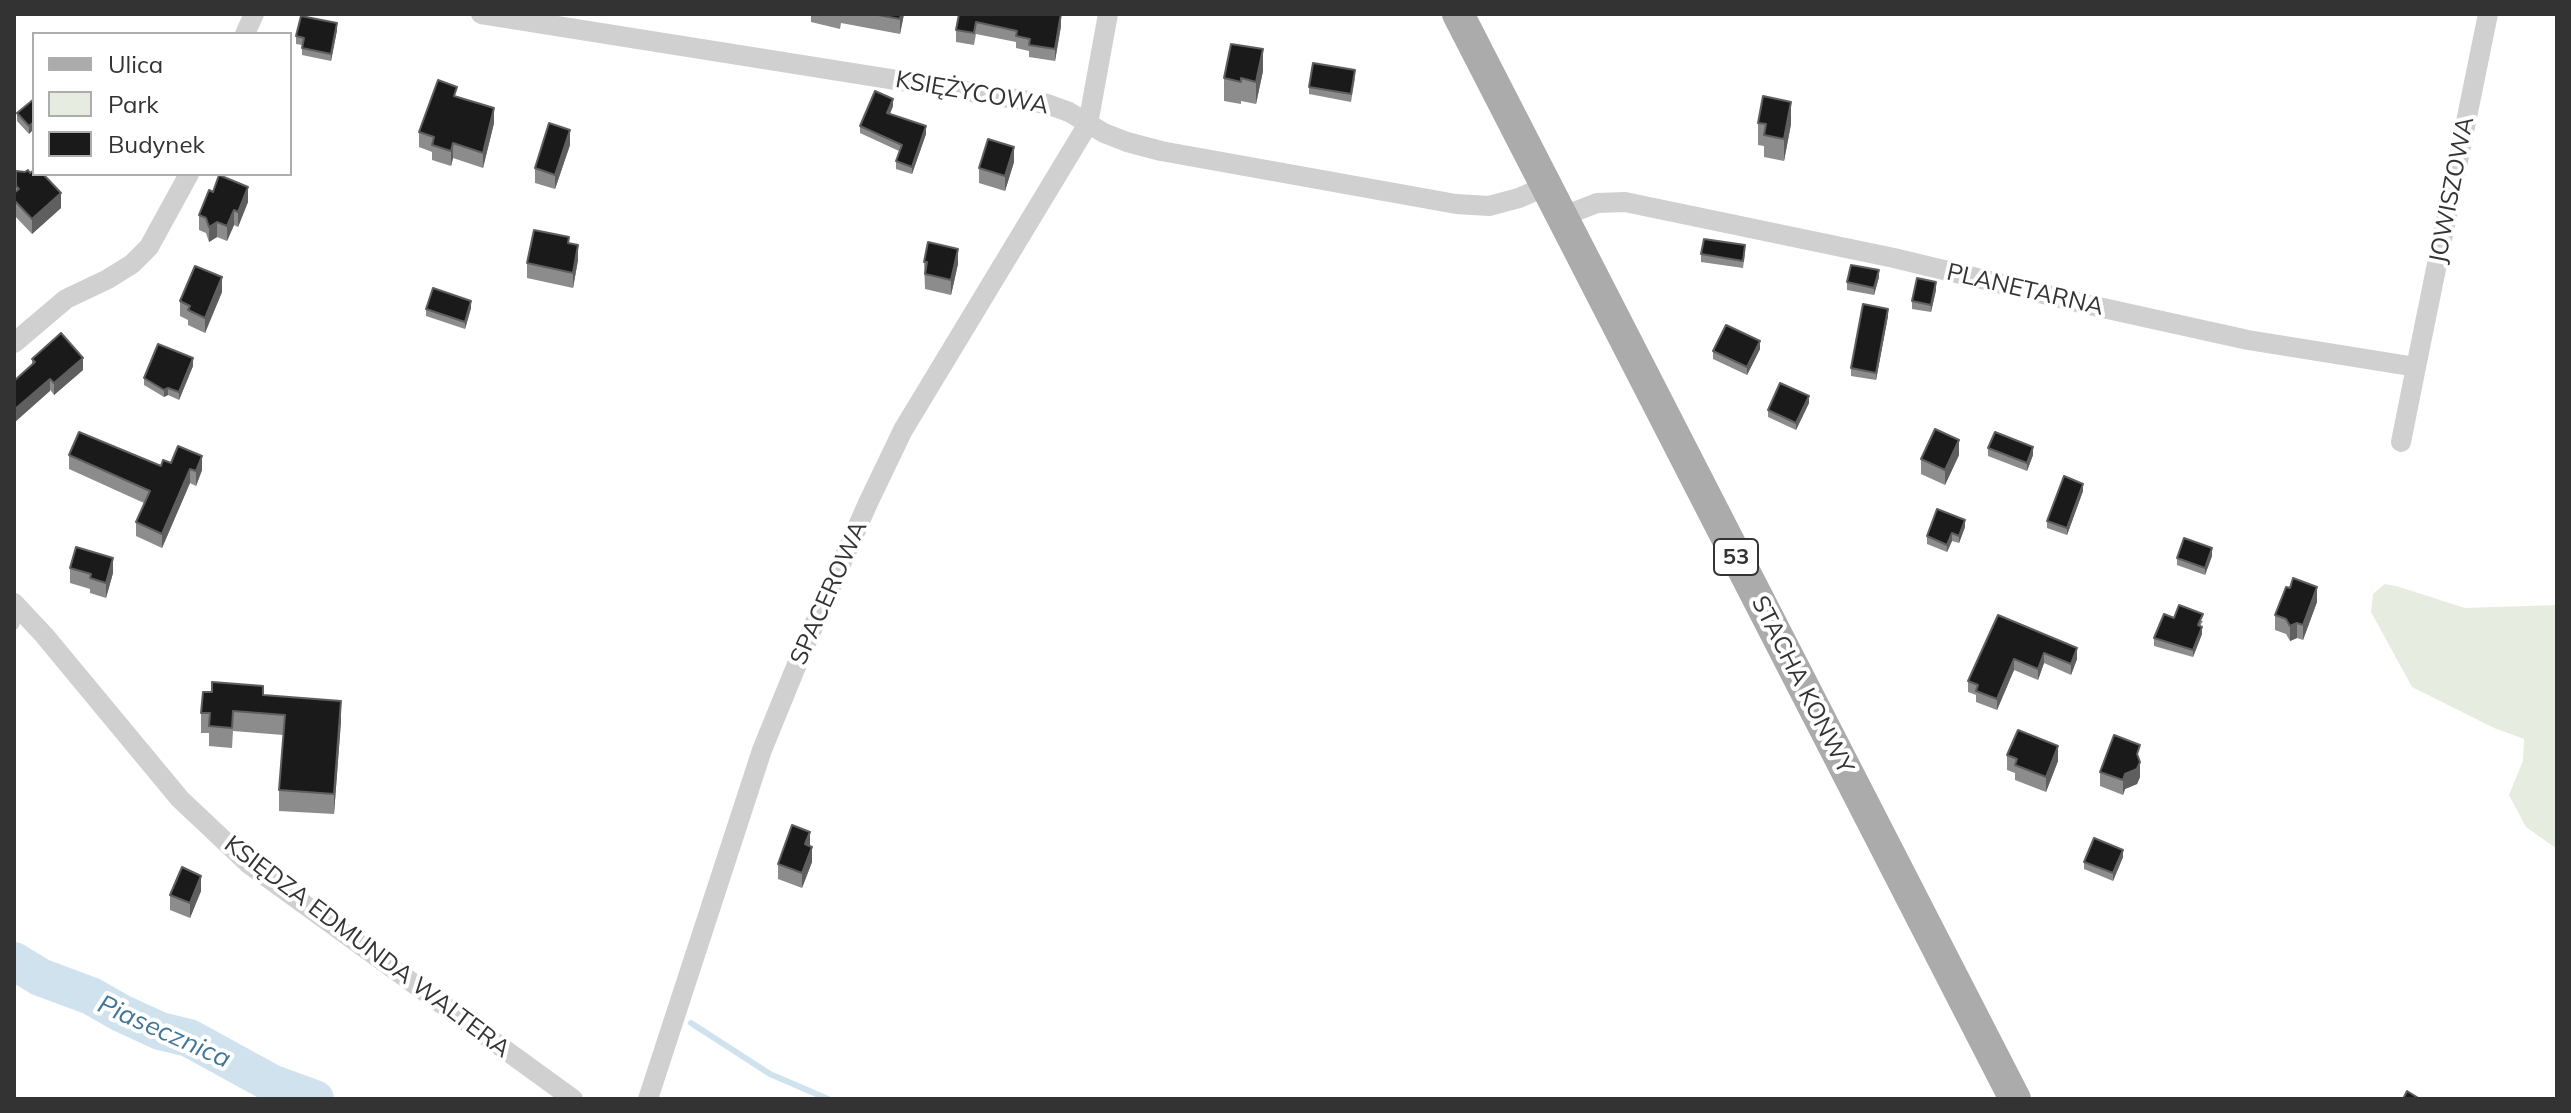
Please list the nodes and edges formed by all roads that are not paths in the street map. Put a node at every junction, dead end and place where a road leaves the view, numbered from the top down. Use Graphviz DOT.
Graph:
graph roads {
  1 [pos="481,14"];
  2 [pos="1108,14"];
  3 [pos="1458,14"];
  4 [pos="2488,14"];
  5 [pos="1088,124"];
  6 [pos="188,176"];
  7 [pos="1546,186"];
  8 [pos="1561,217"];
  9 [pos="14,343"];
  10 [pos="2416,367"];
  11 [pos="2401,442"];
  12 [pos="16,612"];
  13 [pos="573,1099"];
  14 [pos="648,1099"];
  15 [pos="2015,1099"];
  1 -- 5 [label="street, KSIĘŻYCOWA"];
  2 -- 5 [label="street"];
  3 -- 7 [label="main road, STACHA KONWY / 53"];
  4 -- 10 [label="street, JOWISZOWA"];
  5 -- 7 [label="street, KSIĘŻYCOWA"];
  5 -- 14 [label="street, SPACEROWA"];
  6 -- 9 [label="street"];
  7 -- 8 [label="main road, STACHA KONWY / 53"];
  8 -- 10 [label="street, PLANETARNA"];
  8 -- 15 [label="main road, STACHA KONWY / 53"];
  10 -- 11 [label="street"];
  12 -- 13 [label="street, KSIĘDZA EDMUNDA WALTERA"];
}
